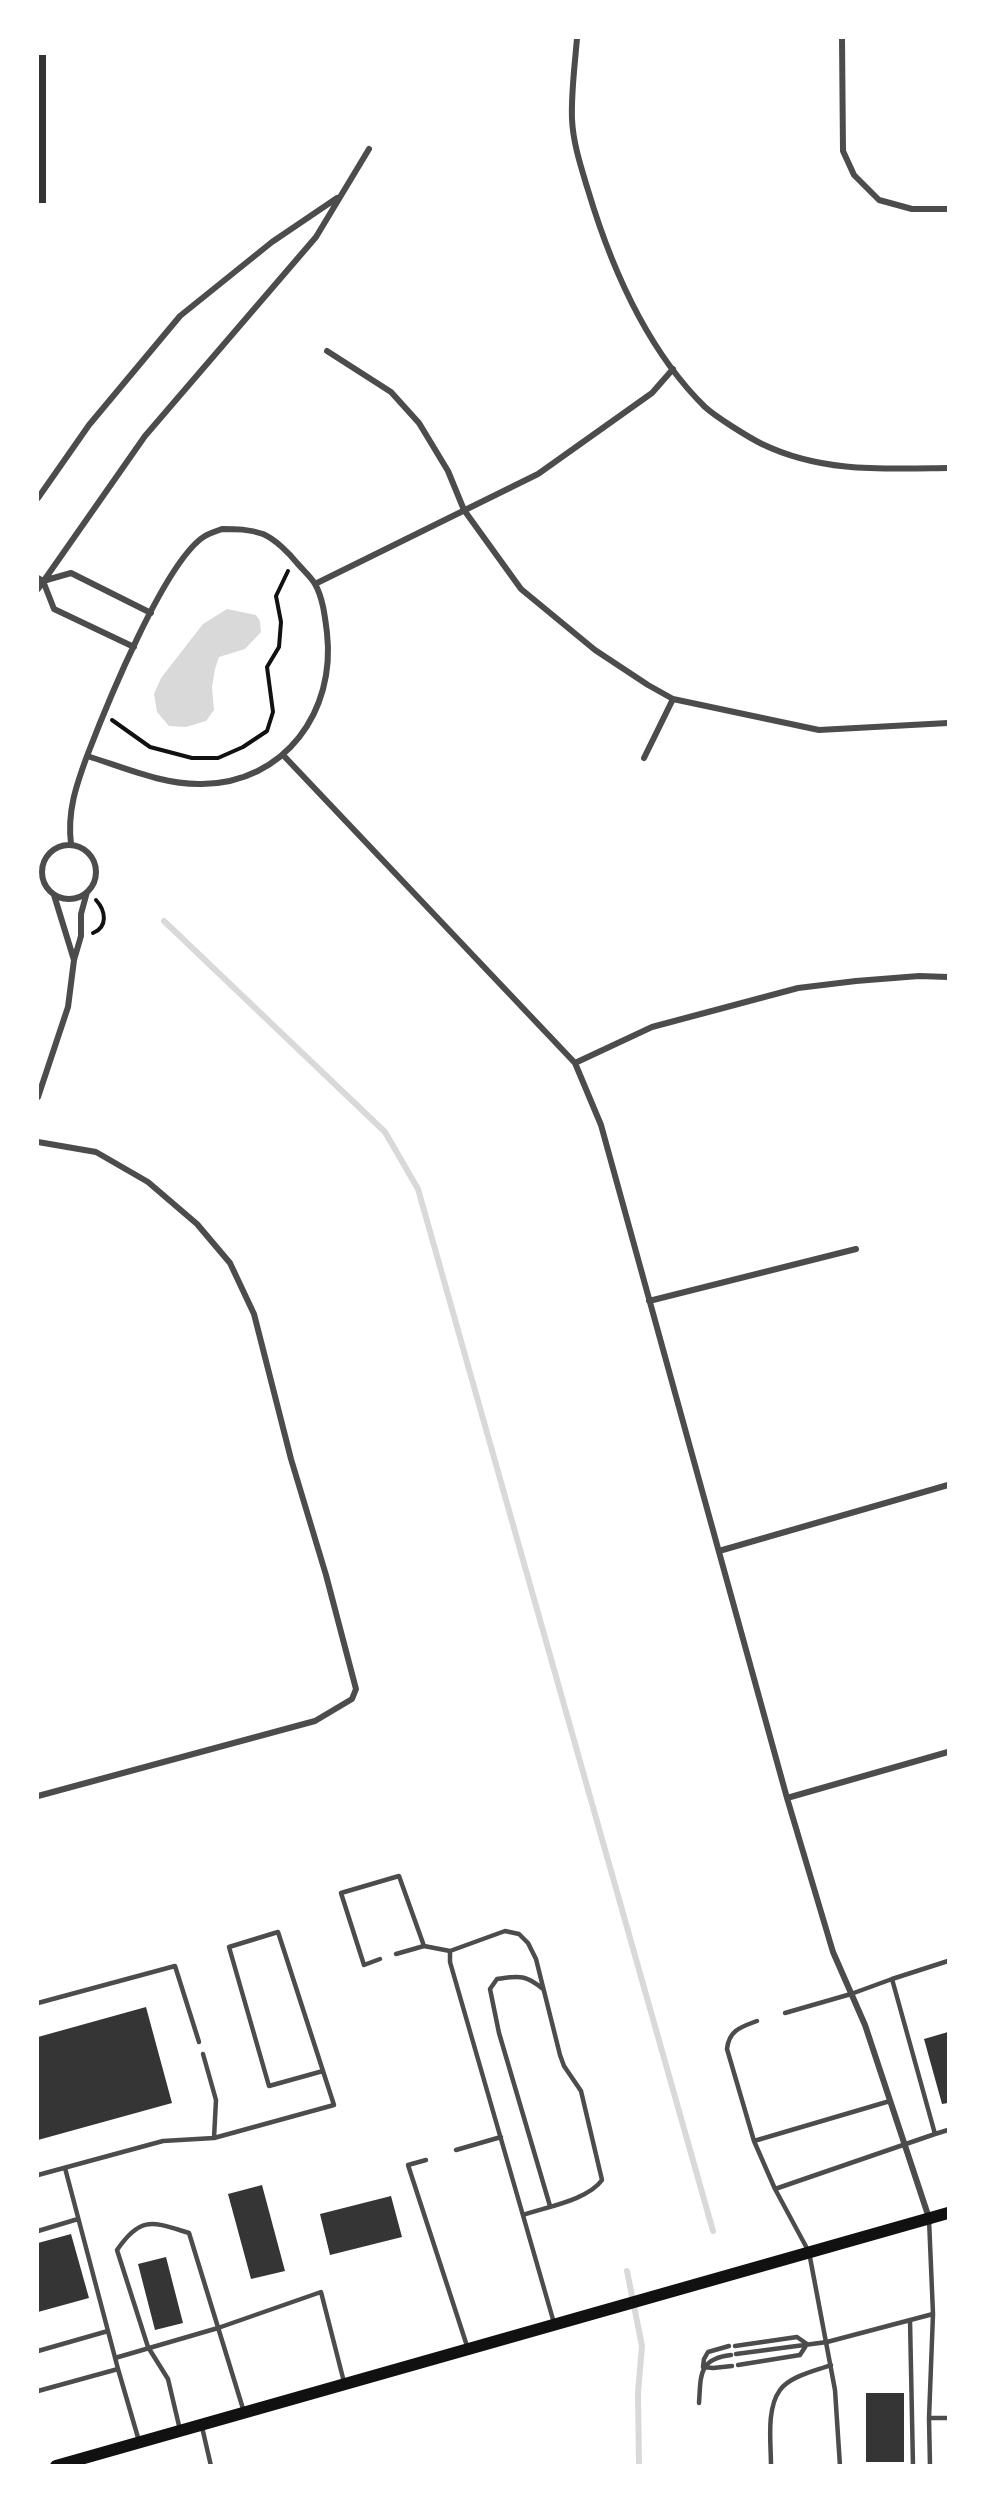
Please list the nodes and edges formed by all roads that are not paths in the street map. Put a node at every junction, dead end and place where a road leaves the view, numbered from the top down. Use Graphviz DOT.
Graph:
graph roads {
  1 [pos="577,38"];
  2 [pos="842,38"];
  3 [pos="369,148"];
  4 [pos="340,196"];
  5 [pos="948,209"];
  6 [pos="327,351"];
  7 [pos="673,369"];
  8 [pos="948,468"];
  9 [pos="38,498"];
  10 [pos="464,510"];
  11 [pos="40,579"];
  12 [pos="315,584"];
  13 [pos="38,588"];
  14 [pos="151,613"];
  15 [pos="134,647"];
  16 [pos="673,699"];
  17 [pos="948,723"];
  18 [pos="87,756"];
  19 [pos="284,756"];
  20 [pos="644,758"];
  21 [pos="71,844"];
  22 [pos="88,891"];
  23 [pos="54,895"];
  24 [pos="74,960"];
  25 [pos="948,977"];
  26 [pos="575,1063"];
  27 [pos="38,1097"];
  28 [pos="38,1142"];
  29 [pos="856,1250"];
  30 [pos="649,1300"];
  31 [pos="948,1485"];
  32 [pos="719,1551"];
  33 [pos="948,1752"];
  34 [pos="38,1796"];
  35 [pos="787,1798"];
  36 [pos="424,1946"];
  37 [pos="450,1951"];
  38 [pos="396,1954"];
  39 [pos="380,1959"];
  40 [pos="948,1961"];
  41 [pos="892,1979"];
  42 [pos="543,1989"];
  43 [pos="851,1994"];
  44 [pos="38,2003"];
  45 [pos="785,2013"];
  46 [pos="757,2020"];
  47 [pos="199,2042"];
  48 [pos="203,2054"];
  49 [pos="323,2071"];
  50 [pos="890,2100"];
  51 [pos="948,2130"];
  52 [pos="935,2134"];
  53 [pos="501,2137"];
  54 [pos="214,2138"];
  55 [pos="754,2141"];
  56 [pos="905,2145"];
  57 [pos="456,2150"];
  58 [pos="426,2160"];
  59 [pos="65,2168"];
  60 [pos="38,2175"];
  61 [pos="775,2189"];
  62 [pos="550,2206"];
  63 [pos="948,2213"];
  64 [pos="523,2215"];
  65 [pos="929,2218"];
  66 [pos="78,2219"];
  67 [pos="38,2230"];
  68 [pos="809,2252"];
  69 [pos="933,2314"];
  70 [pos="910,2320"];
  71 [pos="554,2323"];
  72 [pos="218,2328"];
  73 [pos="108,2331"];
  74 [pos="827,2342"];
  75 [pos="807,2344"];
  76 [pos="148,2348"];
  77 [pos="468,2349"];
  78 [pos="38,2351"];
  79 [pos="115,2358"];
  80 [pos="831,2364"];
  81 [pos="738,2365"];
  82 [pos="732,2366"];
  83 [pos="703,2367"];
  84 [pos="118,2369"];
  85 [pos="345,2384"];
  86 [pos="38,2391"];
  87 [pos="699,2403"];
  88 [pos="244,2412"];
  89 [pos="929,2418"];
  90 [pos="948,2418"];
  91 [pos="201,2425"];
  92 [pos="180,2430"];
  93 [pos="139,2442"];
  94 [pos="56,2466"];
  95 [pos="211,2466"];
  96 [pos="771,2466"];
  97 [pos="840,2466"];
  98 [pos="913,2466"];
  99 [pos="930,2466"];
  1 -- 7 [label="street"];
  2 -- 5 [label="street"];
  3 -- 4 [label="street"];
  4 -- 9 [label="street"];
  4 -- 11 [label="street"];
  6 -- 10 [label="street"];
  7 -- 8 [label="street"];
  7 -- 10 [label="street"];
  10 -- 12 [label="street"];
  10 -- 16 [label="street"];
  11 -- 13 [label="street"];
  11 -- 14 [label="street"];
  11 -- 15 [label="street"];
  12 -- 14 [label="street"];
  12 -- 19 [label="street"];
  14 -- 15 [label="street"];
  15 -- 18 [label="street"];
  16 -- 17 [label="street"];
  16 -- 20 [label="street"];
  18 -- 19 [label="street"];
  18 -- 21 [label="street"];
  19 -- 26 [label="street"];
  21 -- 22 [label="street"];
  21 -- 23 [label="street"];
  22 -- 23 [label="street"];
  22 -- 24 [label="street"];
  23 -- 24 [label="street"];
  24 -- 27 [label="street"];
  25 -- 26 [label="street"];
  26 -- 30 [label="street"];
  28 -- 34 [label="street"];
  29 -- 30 [label="street"];
  30 -- 32 [label="street"];
  31 -- 32 [label="street"];
  32 -- 35 [label="street"];
  33 -- 35 [label="street"];
  35 -- 43 [label="street"];
  36 -- 37 [label="lane"];
  36 -- 38 [label="lane"];
  36 -- 39 [label="lane"];
  37 -- 42 [label="lane"];
  37 -- 53 [label="lane"];
  40 -- 41 [label="lane"];
  41 -- 43 [label="lane"];
  41 -- 52 [label="lane"];
  42 -- 62 [label="lane"];
  42 -- 62 [label="lane"];
  43 -- 45 [label="lane"];
  43 -- 50 [label="street"];
  44 -- 47 [label="lane"];
  46 -- 55 [label="lane"];
  48 -- 54 [label="lane"];
  49 -- 49 [label="lane"];
  49 -- 54 [label="lane"];
  50 -- 55 [label="lane"];
  50 -- 56 [label="street"];
  51 -- 52 [label="lane"];
  52 -- 56 [label="lane"];
  53 -- 57 [label="lane"];
  53 -- 64 [label="lane"];
  54 -- 59 [label="lane"];
  55 -- 61 [label="lane"];
  56 -- 61 [label="lane"];
  56 -- 65 [label="street"];
  58 -- 77 [label="lane"];
  59 -- 60 [label="lane"];
  59 -- 66 [label="lane"];
  61 -- 68 [label="lane"];
  62 -- 64 [label="lane"];
  63 -- 65 [label="main road"];
  64 -- 71 [label="lane"];
  65 -- 68 [label="main road"];
  65 -- 69 [label="lane"];
  66 -- 67 [label="lane"];
  66 -- 73 [label="lane"];
  68 -- 71 [label="main road"];
  68 -- 74 [label="lane"];
  69 -- 70 [label="lane"];
  69 -- 89 [label="lane"];
  70 -- 74 [label="lane"];
  70 -- 98 [label="lane"];
  71 -- 77 [label="main road"];
  72 -- 76 [label="lane"];
  72 -- 76 [label="lane"];
  72 -- 85 [label="lane"];
  72 -- 88 [label="lane"];
  73 -- 78 [label="lane"];
  73 -- 79 [label="lane"];
  74 -- 75 [label="lane"];
  74 -- 80 [label="lane"];
  75 -- 81 [label="lane"];
  75 -- 83 [label="lane"];
  75 -- 83 [label="lane"];
  76 -- 79 [label="lane"];
  76 -- 92 [label="lane"];
  77 -- 85 [label="main road"];
  79 -- 84 [label="lane"];
  80 -- 96 [label="lane"];
  80 -- 97 [label="lane"];
  82 -- 83 [label="lane"];
  83 -- 87 [label="lane"];
  84 -- 86 [label="lane"];
  84 -- 93 [label="lane"];
  85 -- 88 [label="main road"];
  88 -- 91 [label="main road"];
  89 -- 90 [label="lane"];
  89 -- 99 [label="lane"];
  91 -- 92 [label="main road"];
  91 -- 95 [label="lane"];
  92 -- 93 [label="main road"];
  93 -- 94 [label="main road"];
}
